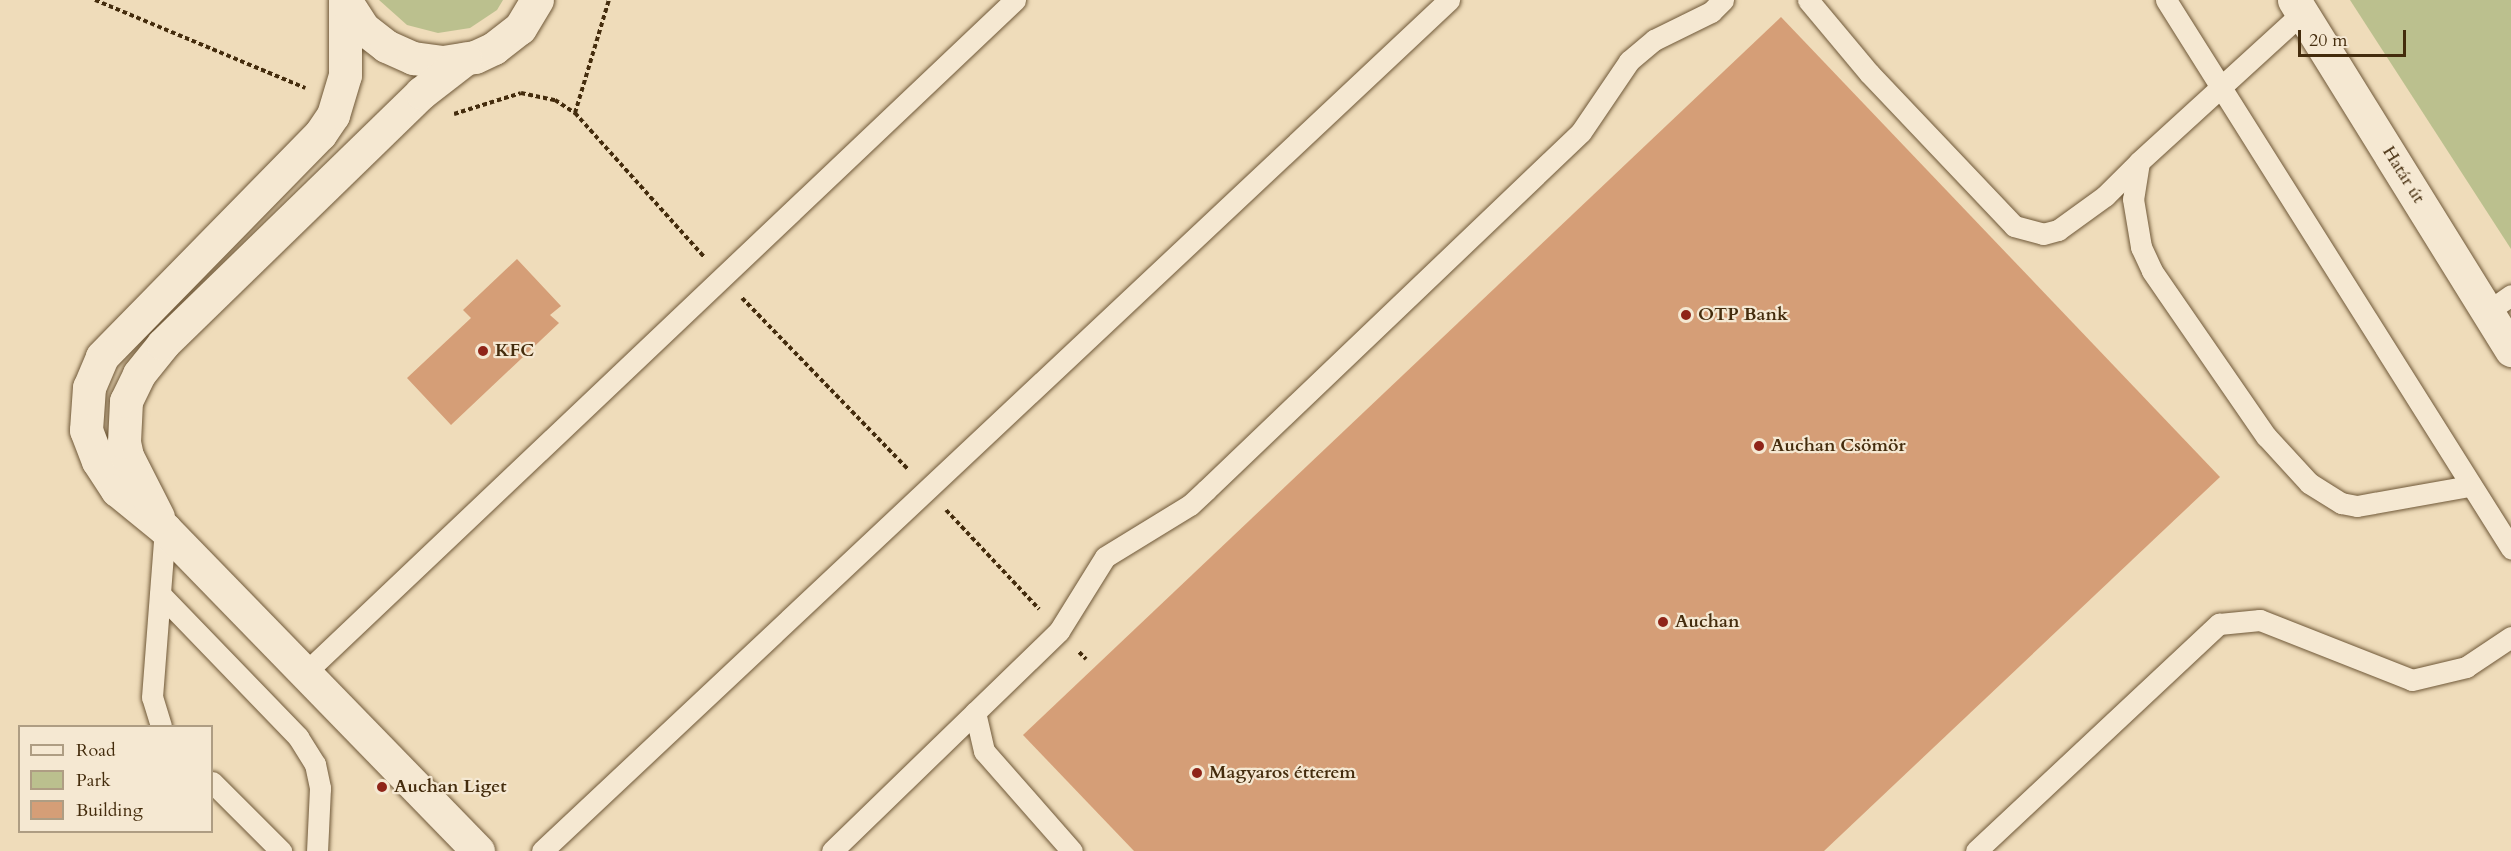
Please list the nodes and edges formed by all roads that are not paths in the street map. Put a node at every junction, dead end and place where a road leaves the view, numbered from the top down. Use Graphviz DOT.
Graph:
graph roads {
  1 [pos="345,0"];
  2 [pos="537,0"];
  3 [pos="1015,0"];
  4 [pos="1449,0"];
  5 [pos="1723,0"];
  6 [pos="1808,0"];
  7 [pos="2166,0"];
  8 [pos="2298,6"];
  9 [pos="465,59"];
  10 [pos="2220,86"];
  11 [pos="2139,162"];
  12 [pos="2499,304"];
  13 [pos="2511,350"];
  14 [pos="2469,486"];
  15 [pos="165,530"];
  16 [pos="2511,548"];
  17 [pos="160,594"];
  18 [pos="2511,637"];
  19 [pos="306,672"];
  20 [pos="975,712"];
  21 [pos="161,725"];
  22 [pos="213,783"];
  23 [pos="281,851"];
  24 [pos="317,851"];
  25 [pos="478,851"];
  26 [pos="542,851"];
  27 [pos="832,851"];
  28 [pos="1072,851"];
  29 [pos="1976,851"];
  1 -- 9 [label="street"];
  1 -- 15 [label="street"];
  2 -- 9 [label="street"];
  3 -- 19 [label="lane"];
  4 -- 26 [label="lane"];
  5 -- 20 [label="lane"];
  6 -- 11 [label="lane"];
  7 -- 10 [label="lane"];
  8 -- 10 [label="lane"];
  8 -- 12 [label="street, Határ út"];
  9 -- 15 [label="street"];
  10 -- 11 [label="lane"];
  10 -- 14 [label="lane"];
  11 -- 14 [label="lane"];
  12 -- 13 [label="street, Határ út"];
  14 -- 16 [label="lane"];
  15 -- 17 [label="lane"];
  15 -- 19 [label="street"];
  17 -- 21 [label="lane"];
  17 -- 24 [label="lane"];
  18 -- 29 [label="lane"];
  19 -- 25 [label="street"];
  20 -- 27 [label="lane"];
  20 -- 28 [label="lane"];
  22 -- 23 [label="lane"];
}
